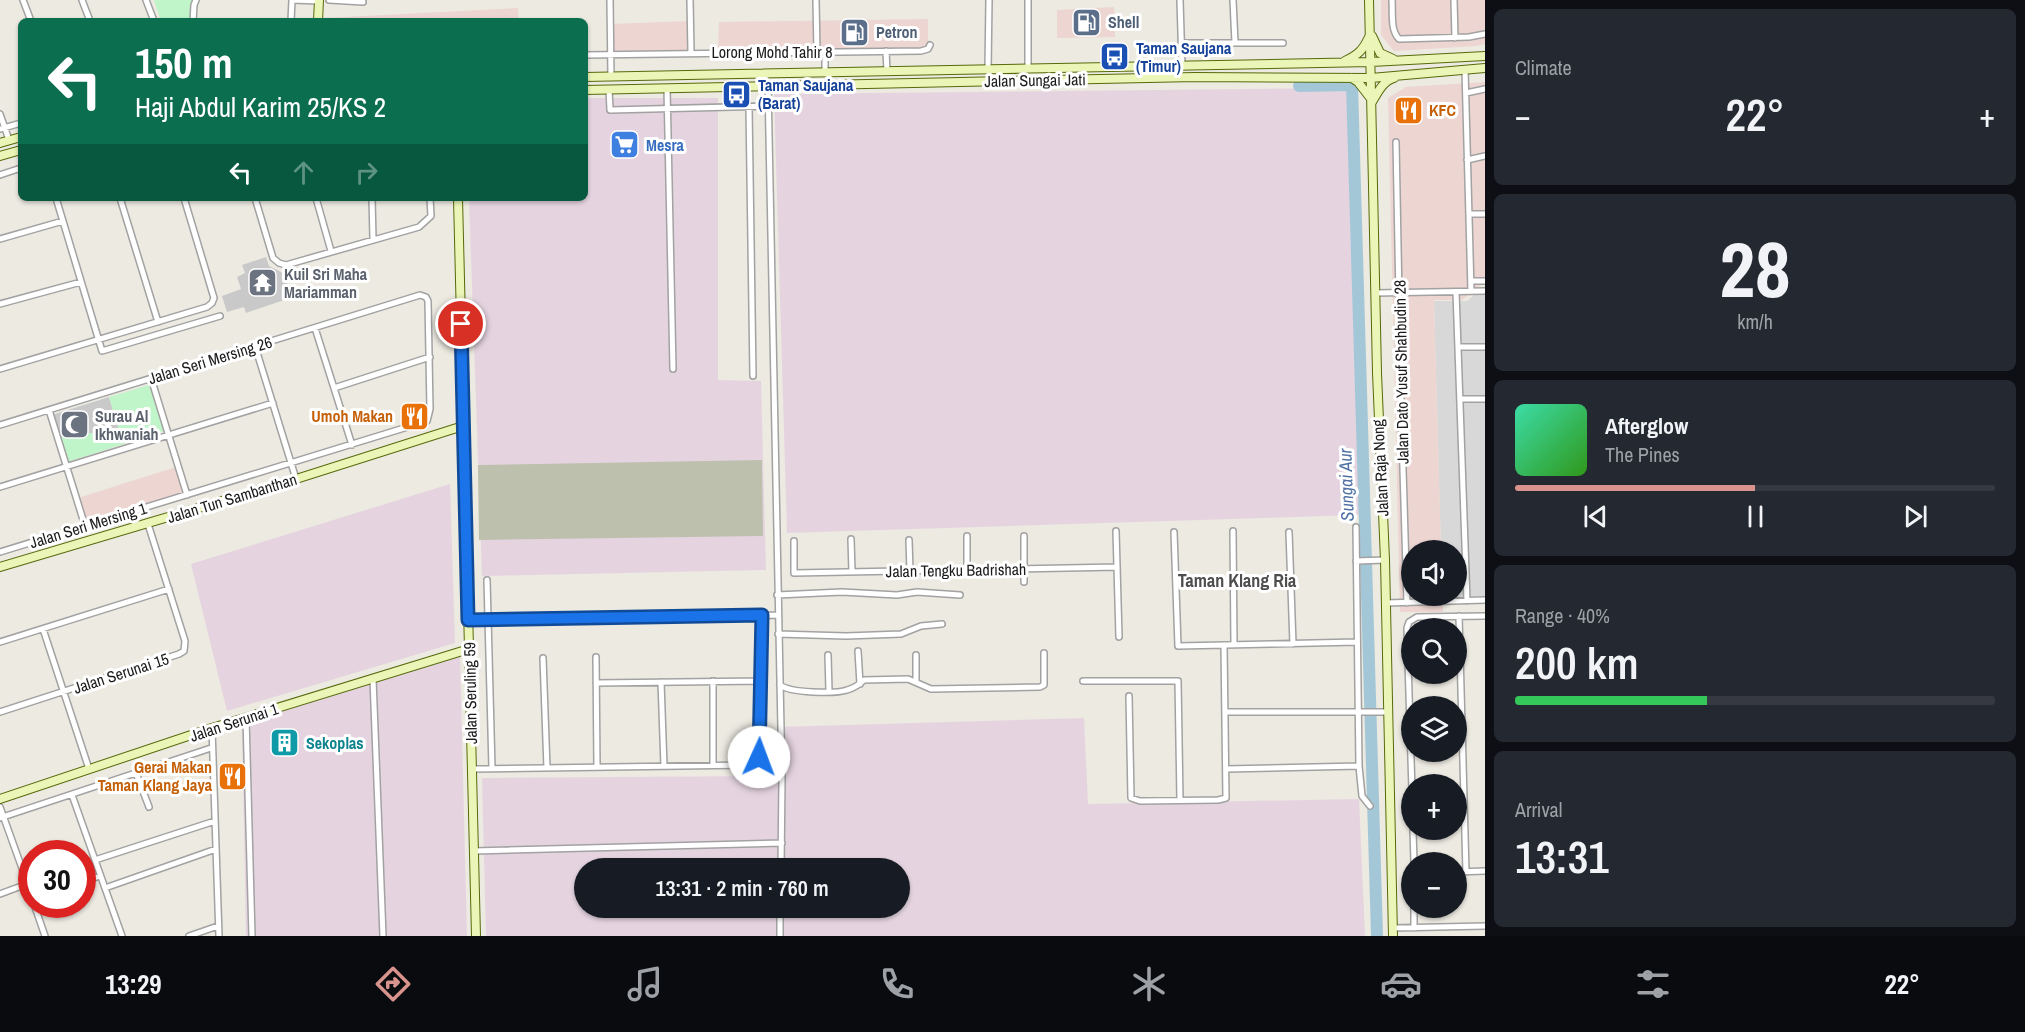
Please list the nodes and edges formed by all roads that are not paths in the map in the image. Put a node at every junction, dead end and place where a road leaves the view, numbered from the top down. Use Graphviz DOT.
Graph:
graph roads {
  1 [pos="23,0"];
  2 [pos="82,0"];
  3 [pos="146,0"];
  4 [pos="196,0"];
  5 [pos="292,0"];
  6 [pos="329,0"];
  7 [pos="610,0"];
  8 [pos="690,0"];
  9 [pos="816,0"];
  10 [pos="989,0"];
  11 [pos="1028,0"];
  12 [pos="1180,0"];
  13 [pos="1233,0"];
  14 [pos="1369,0"];
  15 [pos="1392,0"];
  16 [pos="1454,0"];
  17 [pos="319,1"];
  18 [pos="363,2"];
  19 [pos="30,18"];
  20 [pos="89,18"];
  21 [pos="153,18"];
  22 [pos="193,18"];
  23 [pos="291,18"];
  24 [pos="318,18"];
  25 [pos="1370,32"];
  26 [pos="1485,34"];
  27 [pos="1455,38"];
  28 [pos="1181,43"];
  29 [pos="1235,43"];
  30 [pos="1283,43"];
  31 [pos="930,45"];
  32 [pos="886,51"];
  33 [pos="817,52"];
  34 [pos="825,52"];
  35 [pos="691,53"];
  36 [pos="610,54"];
  37 [pos="588,55"];
  38 [pos="1485,56"];
  39 [pos="1398,61"];
  40 [pos="1371,62"];
  41 [pos="1341,63"];
  42 [pos="1182,66"];
  43 [pos="1485,68"];
  44 [pos="988,69"];
  45 [pos="1028,69"];
  46 [pos="1465,70"];
  47 [pos="886,71"];
  48 [pos="825,72"];
  49 [pos="1407,75"];
  50 [pos="611,76"];
  51 [pos="588,77"];
  52 [pos="1350,77"];
  53 [pos="1371,78"];
  54 [pos="768,86"];
  55 [pos="667,88"];
  56 [pos="609,89"];
  57 [pos="1485,89"];
  58 [pos="588,90"];
  59 [pos="1466,93"];
  60 [pos="1372,102"];
  61 [pos="769,106"];
  62 [pos="749,107"];
  63 [pos="668,109"];
  64 [pos="0,114"];
  65 [pos="18,124"];
  66 [pos="2,128"];
  67 [pos="18,138"];
  68 [pos="9,140"];
  69 [pos="1396,142"];
  70 [pos="0,143"];
  71 [pos="18,151"];
  72 [pos="0,156"];
  73 [pos="1485,156"];
  74 [pos="1467,160"];
  75 [pos="18,169"];
  76 [pos="0,175"];
  77 [pos="57,201"];
  78 [pos="121,201"];
  79 [pos="185,201"];
  80 [pos="256,201"];
  81 [pos="317,201"];
  82 [pos="372,201"];
  83 [pos="430,201"];
  84 [pos="458,201"];
  85 [pos="1485,213"];
  86 [pos="1469,214"];
  87 [pos="63,221"];
  88 [pos="0,239"];
  89 [pos="373,239"];
  90 [pos="331,251"];
  91 [pos="1471,281"];
  92 [pos="1485,281"];
  93 [pos="81,282"];
  94 [pos="1471,291"];
  95 [pos="1485,291"];
  96 [pos="1399,292"];
  97 [pos="1456,292"];
  98 [pos="1376,293"];
  99 [pos="420,295"];
  100 [pos="0,304"];
  101 [pos="220,316"];
  102 [pos="158,322"];
  103 [pos="315,328"];
  104 [pos="98,340"];
  105 [pos="255,346"];
  106 [pos="1485,347"];
  107 [pos="1458,348"];
  108 [pos="430,357"];
  109 [pos="0,369"];
  110 [pos="673,369"];
  111 [pos="753,376"];
  112 [pos="151,378"];
  113 [pos="334,388"];
  114 [pos="1460,399"];
  115 [pos="1485,399"];
  116 [pos="273,403"];
  117 [pos="49,410"];
  118 [pos="0,425"];
  119 [pos="463,426"];
  120 [pos="169,435"];
  121 [pos="352,445"];
  122 [pos="66,467"];
  123 [pos="294,471"];
  124 [pos="0,488"];
  125 [pos="187,495"];
  126 [pos="148,524"];
  127 [pos="85,526"];
  128 [pos="1356,527"];
  129 [pos="1116,531"];
  130 [pos="1233,531"];
  131 [pos="1174,532"];
  132 [pos="1289,532"];
  133 [pos="967,536"];
  134 [pos="1024,537"];
  135 [pos="851,539"];
  136 [pos="909,540"];
  137 [pos="1405,540"];
  138 [pos="1465,540"];
  139 [pos="794,541"];
  140 [pos="0,552"];
  141 [pos="1385,560"];
  142 [pos="1362,561"];
  143 [pos="0,567"];
  144 [pos="1117,567"];
  145 [pos="1024,568"];
  146 [pos="968,570"];
  147 [pos="910,571"];
  148 [pos="852,572"];
  149 [pos="488,580"];
  150 [pos="1024,582"];
  151 [pos="169,589"];
  152 [pos="777,595"];
  153 [pos="960,595"];
  154 [pos="1485,600"];
  155 [pos="1467,601"];
  156 [pos="1386,603"];
  157 [pos="1401,603"];
  158 [pos="762,615"];
  159 [pos="778,615"];
  160 [pos="1459,616"];
  161 [pos="1485,616"];
  162 [pos="468,620"];
  163 [pos="488,620"];
  164 [pos="942,624"];
  165 [pos="44,629"];
  166 [pos="778,634"];
  167 [pos="1119,637"];
  168 [pos="0,642"];
  169 [pos="1357,642"];
  170 [pos="1293,644"];
  171 [pos="1224,645"];
  172 [pos="1234,645"];
  173 [pos="469,649"];
  174 [pos="858,651"];
  175 [pos="1044,653"];
  176 [pos="828,655"];
  177 [pos="916,655"];
  178 [pos="596,657"];
  179 [pos="543,658"];
  180 [pos="373,679"];
  181 [pos="713,681"];
  182 [pos="761,681"];
  183 [pos="916,681"];
  184 [pos="1083,681"];
  185 [pos="596,682"];
  186 [pos="661,682"];
  187 [pos="860,684"];
  188 [pos="780,685"];
  189 [pos="64,691"];
  190 [pos="829,691"];
  191 [pos="1129,696"];
  192 [pos="0,712"];
  193 [pos="1225,712"];
  194 [pos="1358,712"];
  195 [pos="1387,712"];
  196 [pos="246,718"];
  197 [pos="212,728"];
  198 [pos="211,748"];
  199 [pos="713,765"];
  200 [pos="664,766"];
  201 [pos="1359,766"];
  202 [pos="597,767"];
  203 [pos="492,768"];
  204 [pos="547,768"];
  205 [pos="89,769"];
  206 [pos="472,769"];
  207 [pos="1226,769"];
  208 [pos="136,773"];
  209 [pos="1411,774"];
  210 [pos="72,795"];
  211 [pos="0,798"];
  212 [pos="1180,800"];
  213 [pos="1370,806"];
  214 [pos="0,807"];
  215 [pos="149,807"];
  216 [pos="2,818"];
  217 [pos="215,821"];
  218 [pos="88,840"];
  219 [pos="782,843"];
  220 [pos="216,849"];
  221 [pos="474,852"];
  222 [pos="1465,852"];
  223 [pos="781,858"];
  224 [pos="18,860"];
  225 [pos="96,860"];
  226 [pos="96,863"];
  227 [pos="1485,871"];
  228 [pos="1467,872"];
  229 [pos="100,876"];
  230 [pos="96,877"];
  231 [pos="18,887"];
  232 [pos="105,888"];
  233 [pos="0,894"];
  234 [pos="39,918"];
  235 [pos="780,918"];
  236 [pos="1414,918"];
  237 [pos="219,926"];
  238 [pos="1485,926"];
  239 [pos="1414,928"];
  240 [pos="1393,932"];
  241 [pos="45,936"];
  242 [pos="122,936"];
  243 [pos="189,936"];
  244 [pos="219,936"];
  245 [pos="252,936"];
  246 [pos="383,936"];
  247 [pos="476,936"];
  248 [pos="780,936"];
  1 -- 19 [label="street"];
  2 -- 20 [label="street"];
  3 -- 21 [label="street"];
  4 -- 22 [label="street"];
  5 -- 17 [label="street"];
  5 -- 23 [label="street"];
  6 -- 18 [label="street"];
  7 -- 36 [label="street"];
  8 -- 35 [label="street"];
  9 -- 33 [label="street"];
  10 -- 44 [label="street"];
  11 -- 45 [label="street"];
  12 -- 28 [label="street"];
  13 -- 29 [label="street"];
  14 -- 25 [label="main road, Jalan Raja Nong"];
  15 -- 27 [label="street"];
  16 -- 27 [label="street"];
  17 -- 24 [label="main road"];
  25 -- 39 [label="main road"];
  25 -- 40 [label="main road, Jalan Raja Nong"];
  25 -- 41 [label="main road"];
  26 -- 27 [label="street"];
  28 -- 29 [label="street"];
  28 -- 42 [label="street"];
  29 -- 30 [label="street"];
  31 -- 32 [label="street, Lorong Mohd Tahir 8"];
  32 -- 34 [label="street, Lorong Mohd Tahir 8"];
  32 -- 47 [label="street"];
  33 -- 34 [label="street, Lorong Mohd Tahir 8"];
  33 -- 35 [label="street, Lorong Mohd Tahir 8"];
  34 -- 48 [label="street"];
  35 -- 36 [label="street, Lorong Mohd Tahir 8"];
  36 -- 37 [label="street, Lorong Mohd Tahir 8"];
  36 -- 50 [label="street"];
  38 -- 39 [label="main road, Jalan Sungai Jati"];
  39 -- 40 [label="main road, Jalan Sungai Jati"];
  40 -- 41 [label="main road, Jalan Sungai Jati"];
  40 -- 53 [label="main road, Jalan Raja Nong"];
  41 -- 42 [label="main road, Jalan Sungai Jati"];
  42 -- 45 [label="main road, Jalan Sungai Jati"];
  43 -- 46 [label="main road, Jalan Sungai Jati"];
  44 -- 45 [label="main road, Jalan Sungai Jati"];
  44 -- 47 [label="main road, Jalan Sungai Jati"];
  46 -- 49 [label="main road, Jalan Sungai Jati"];
  46 -- 59 [label="street"];
  47 -- 48 [label="main road, Jalan Sungai Jati"];
  48 -- 50 [label="main road, Jalan Sungai Jati"];
  49 -- 53 [label="main road, Jalan Sungai Jati"];
  49 -- 60 [label="main road"];
  50 -- 51 [label="main road, Jalan Sungai Jati"];
  52 -- 53 [label="main road, Jalan Sungai Jati"];
  52 -- 54 [label="main road, Jalan Sungai Jati"];
  52 -- 60 [label="main road"];
  53 -- 60 [label="main road, Jalan Raja Nong"];
  54 -- 55 [label="main road, Jalan Sungai Jati"];
  54 -- 61 [label="street"];
  55 -- 56 [label="main road, Jalan Sungai Jati"];
  55 -- 63 [label="street"];
  56 -- 58 [label="main road, Jalan Sungai Jati"];
  56 -- 63 [label="street"];
  57 -- 59 [label="street"];
  59 -- 74 [label="street"];
  60 -- 98 [label="main road, Jalan Raja Nong"];
  61 -- 62 [label="street"];
  61 -- 152 [label="street"];
  62 -- 63 [label="street"];
  62 -- 111 [label="street"];
  63 -- 110 [label="street"];
  64 -- 66 [label="street"];
  65 -- 66 [label="street"];
  66 -- 68 [label="street"];
  67 -- 68 [label="main road"];
  68 -- 70 [label="main road"];
  69 -- 96 [label="street, Jalan Dato Yusuf Shahbudin 28"];
  71 -- 72 [label="main road"];
  73 -- 74 [label="street"];
  74 -- 86 [label="street"];
  75 -- 76 [label="street"];
  77 -- 87 [label="street"];
  78 -- 102 [label="street"];
  79 -- 102 [label="street"];
  80 -- 90 [label="street"];
  81 -- 90 [label="street"];
  82 -- 89 [label="street"];
  83 -- 89 [label="street"];
  84 -- 119 [label="main road, Jalan Seruling 59"];
  85 -- 86 [label="street"];
  86 -- 91 [label="street"];
  87 -- 88 [label="street"];
  87 -- 93 [label="street"];
  89 -- 90 [label="street"];
  91 -- 92 [label="street"];
  91 -- 94 [label="street"];
  93 -- 100 [label="street"];
  93 -- 104 [label="street"];
  94 -- 95 [label="street"];
  94 -- 97 [label="street"];
  96 -- 97 [label="street"];
  96 -- 98 [label="street"];
  96 -- 137 [label="street, Jalan Dato Yusuf Shahbudin 28"];
  97 -- 107 [label="street"];
  98 -- 141 [label="main road, Jalan Raja Nong"];
  99 -- 103 [label="street, Jalan Seri Mersing 26"];
  99 -- 108 [label="street, Jalan Seri Mersing 1"];
  101 -- 104 [label="street"];
  102 -- 104 [label="street"];
  103 -- 105 [label="street, Jalan Seri Mersing 26"];
  103 -- 113 [label="street"];
  104 -- 109 [label="street"];
  105 -- 112 [label="street, Jalan Seri Mersing 26"];
  105 -- 116 [label="street"];
  106 -- 107 [label="street"];
  107 -- 114 [label="street"];
  108 -- 113 [label="street"];
  108 -- 121 [label="street, Jalan Seri Mersing 1"];
  112 -- 117 [label="street, Jalan Seri Mersing 26"];
  112 -- 120 [label="street"];
  113 -- 121 [label="street"];
  114 -- 115 [label="street"];
  114 -- 138 [label="street"];
  116 -- 120 [label="street"];
  116 -- 123 [label="street"];
  117 -- 118 [label="street, Jalan Seri Mersing 26"];
  117 -- 122 [label="street"];
  119 -- 123 [label="main road, Jalan Tun Sambanthan"];
  119 -- 162 [label="main road, Jalan Seruling 59"];
  120 -- 122 [label="street"];
  120 -- 125 [label="street"];
  121 -- 123 [label="street, Jalan Seri Mersing 1"];
  122 -- 124 [label="street"];
  122 -- 127 [label="street"];
  123 -- 125 [label="street, Jalan Seri Mersing 1"];
  123 -- 126 [label="main road, Jalan Tun Sambanthan"];
  125 -- 127 [label="street, Jalan Seri Mersing 1"];
  126 -- 143 [label="main road, Jalan Tun Sambanthan"];
  126 -- 151 [label="street, Jalan Serunai 15"];
  127 -- 140 [label="street, Jalan Seri Mersing 1"];
  128 -- 142 [label="street"];
  129 -- 144 [label="street"];
  130 -- 172 [label="street"];
  131 -- 171 [label="street"];
  132 -- 170 [label="street"];
  133 -- 146 [label="street"];
  134 -- 145 [label="street"];
  135 -- 148 [label="street"];
  136 -- 147 [label="street"];
  139 -- 148 [label="street, Jalan Tengku Badrishah"];
  141 -- 142 [label="street"];
  141 -- 156 [label="main road, Jalan Raja Nong"];
  142 -- 169 [label="street"];
  144 -- 145 [label="street, Jalan Tengku Badrishah"];
  144 -- 167 [label="street"];
  145 -- 146 [label="street, Jalan Tengku Badrishah"];
  145 -- 150 [label="street"];
  146 -- 147 [label="street, Jalan Tengku Badrishah"];
  147 -- 148 [label="street, Jalan Tengku Badrishah"];
  149 -- 163 [label="street"];
  151 -- 165 [label="street"];
  151 -- 189 [label="street, Jalan Serunai 15"];
  152 -- 153 [label="street"];
  152 -- 159 [label="street"];
  154 -- 155 [label="street"];
  156 -- 157 [label="street"];
  156 -- 195 [label="main road, Jalan Raja Nong"];
  158 -- 159 [label="street"];
  158 -- 163 [label="street"];
  158 -- 182 [label="street"];
  159 -- 166 [label="street"];
  160 -- 161 [label="street"];
  160 -- 209 [label="street"];
  160 -- 222 [label="street"];
  162 -- 163 [label="street"];
  162 -- 173 [label="main road, Jalan Seruling 59"];
  163 -- 203 [label="street"];
  164 -- 166 [label="street"];
  165 -- 168 [label="street"];
  165 -- 189 [label="street"];
  166 -- 188 [label="street"];
  169 -- 170 [label="street"];
  169 -- 194 [label="street"];
  170 -- 172 [label="street"];
  171 -- 172 [label="street"];
  171 -- 193 [label="street"];
  173 -- 180 [label="main road, Jalan Serunai 1"];
  173 -- 206 [label="main road, Jalan Seruling 59"];
  174 -- 187 [label="street"];
  175 -- 183 [label="street"];
  176 -- 190 [label="street"];
  177 -- 183 [label="street"];
  178 -- 185 [label="street"];
  179 -- 204 [label="street"];
  180 -- 196 [label="main road, Jalan Serunai 1"];
  180 -- 246 [label="street"];
  181 -- 182 [label="street"];
  181 -- 186 [label="street"];
  181 -- 199 [label="street"];
  182 -- 199 [label="street"];
  183 -- 187 [label="street"];
  184 -- 212 [label="street"];
  185 -- 186 [label="street"];
  185 -- 202 [label="street"];
  186 -- 200 [label="street"];
  187 -- 190 [label="street"];
  188 -- 190 [label="street"];
  188 -- 219 [label="street"];
  189 -- 192 [label="street, Jalan Serunai 15"];
  189 -- 205 [label="street"];
  191 -- 212 [label="street"];
  193 -- 194 [label="street"];
  193 -- 207 [label="street"];
  194 -- 195 [label="street"];
  194 -- 201 [label="street"];
  195 -- 240 [label="main road, Jalan Raja Nong"];
  196 -- 197 [label="main road, Jalan Serunai 1"];
  196 -- 245 [label="street"];
  197 -- 198 [label="street"];
  197 -- 205 [label="main road, Jalan Serunai 1"];
  198 -- 208 [label="street"];
  198 -- 217 [label="street"];
  199 -- 200 [label="street"];
  200 -- 202 [label="street"];
  201 -- 207 [label="street"];
  201 -- 213 [label="street"];
  202 -- 204 [label="street"];
  203 -- 204 [label="street"];
  203 -- 206 [label="street"];
  205 -- 211 [label="main road, Jalan Serunai 1"];
  206 -- 221 [label="main road, Jalan Seruling 59"];
  207 -- 212 [label="street"];
  208 -- 210 [label="street"];
  208 -- 215 [label="street"];
  210 -- 216 [label="street"];
  210 -- 218 [label="street"];
  214 -- 216 [label="street"];
  216 -- 224 [label="street"];
  217 -- 220 [label="street"];
  217 -- 225 [label="street"];
  219 -- 221 [label="street"];
  219 -- 223 [label="street"];
  220 -- 232 [label="street"];
  220 -- 237 [label="street"];
  221 -- 247 [label="main road, Jalan Seruling 59"];
  226 -- 229 [label="street"];
  227 -- 228 [label="street"];
  229 -- 230 [label="street"];
  229 -- 232 [label="street"];
  231 -- 233 [label="street"];
  232 -- 242 [label="street"];
  234 -- 241 [label="street"];
  235 -- 248 [label="street"];
  236 -- 239 [label="street"];
  237 -- 243 [label="street"];
  237 -- 244 [label="street"];
  238 -- 239 [label="street"];
  239 -- 240 [label="street"];
}
